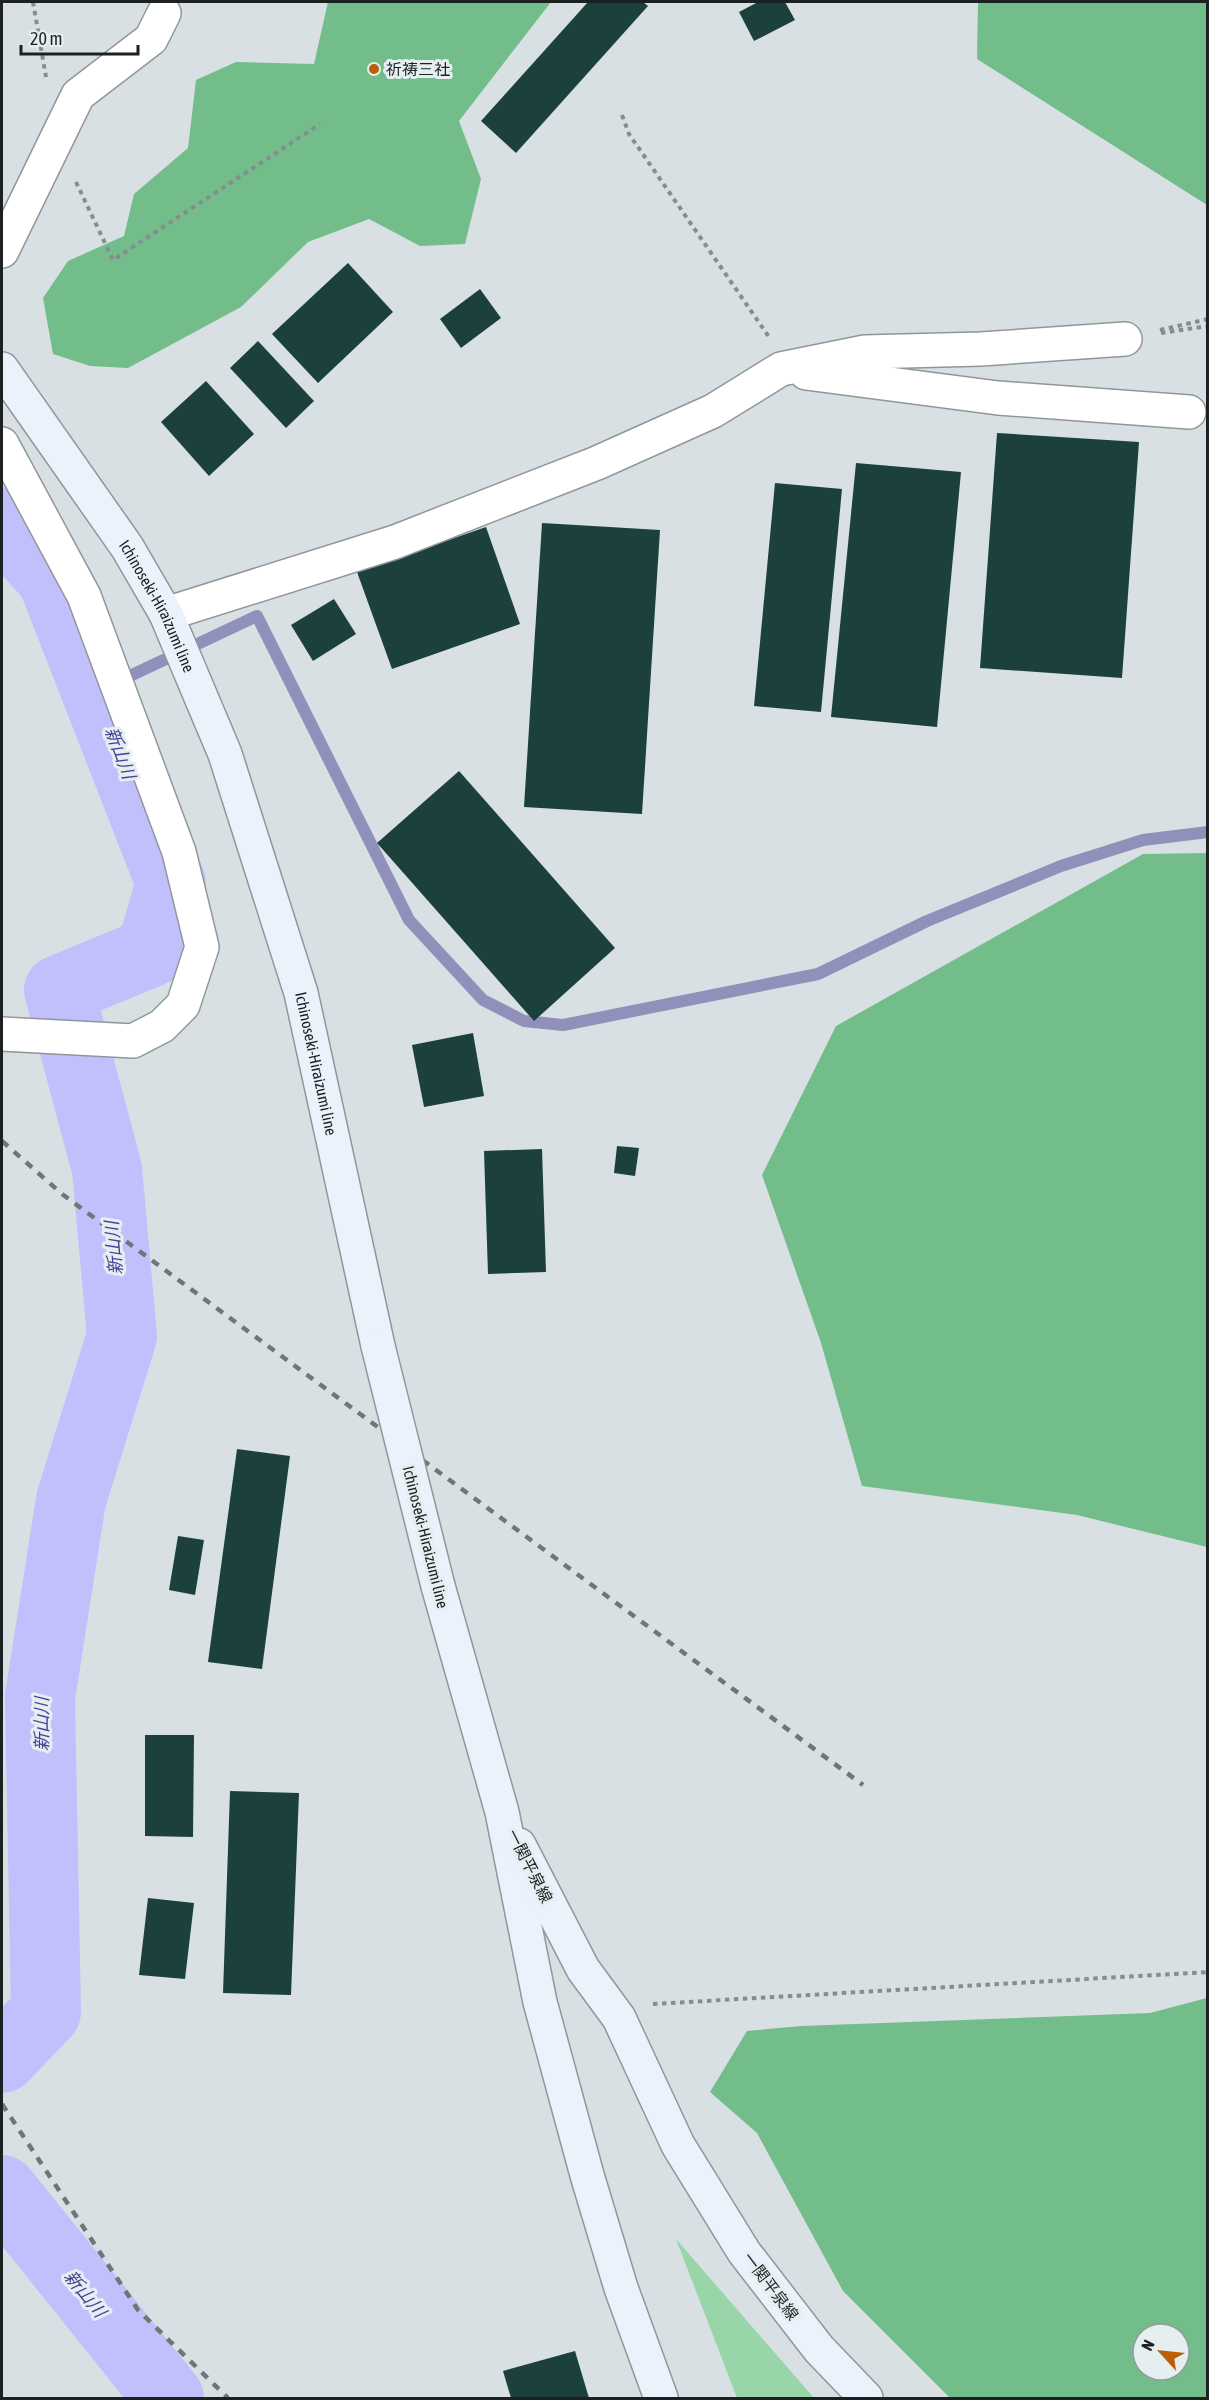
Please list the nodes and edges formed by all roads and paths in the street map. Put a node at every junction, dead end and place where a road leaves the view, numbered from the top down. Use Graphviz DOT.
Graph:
graph roads {
  1 [pos="33,2"];
  2 [pos="164,13"];
  3 [pos="47,83"];
  4 [pos="622,115"];
  5 [pos="320,124"];
  6 [pos="57,141"];
  7 [pos="2,251"];
  8 [pos="1208,319"];
  9 [pos="1208,326"];
  10 [pos="1125,339"];
  11 [pos="2,369"];
  12 [pos="781,369"];
  13 [pos="1189,412"];
  14 [pos="2,444"];
  15 [pos="166,614"];
  16 [pos="2,1034"];
  17 [pos="502,1812"];
  18 [pos="1208,1972"];
  19 [pos="619,2018"];
  20 [pos="661,2398"];
  21 [pos="866,2398"];
  1 -- 3 [label="path"];
  2 -- 6 [label="street"];
  4 -- 12 [label="path"];
  5 -- 6 [label="path"];
  6 -- 7 [label="street"];
  8 -- 10 [label="path"];
  9 -- 10 [label="path"];
  10 -- 12 [label="street"];
  11 -- 15 [label="main road, Ichinoseki-Hiraizumi line"];
  12 -- 13 [label="street"];
  12 -- 15 [label="street"];
  14 -- 16 [label="street"];
  15 -- 17 [label="main road, Ichinoseki-Hiraizumi line, bridge"];
  17 -- 19 [label="main road, 一関平泉線"];
  17 -- 20 [label="main road, 一関平泉線"];
  18 -- 19 [label="path"];
  19 -- 21 [label="main road, 一関平泉線"];
}
